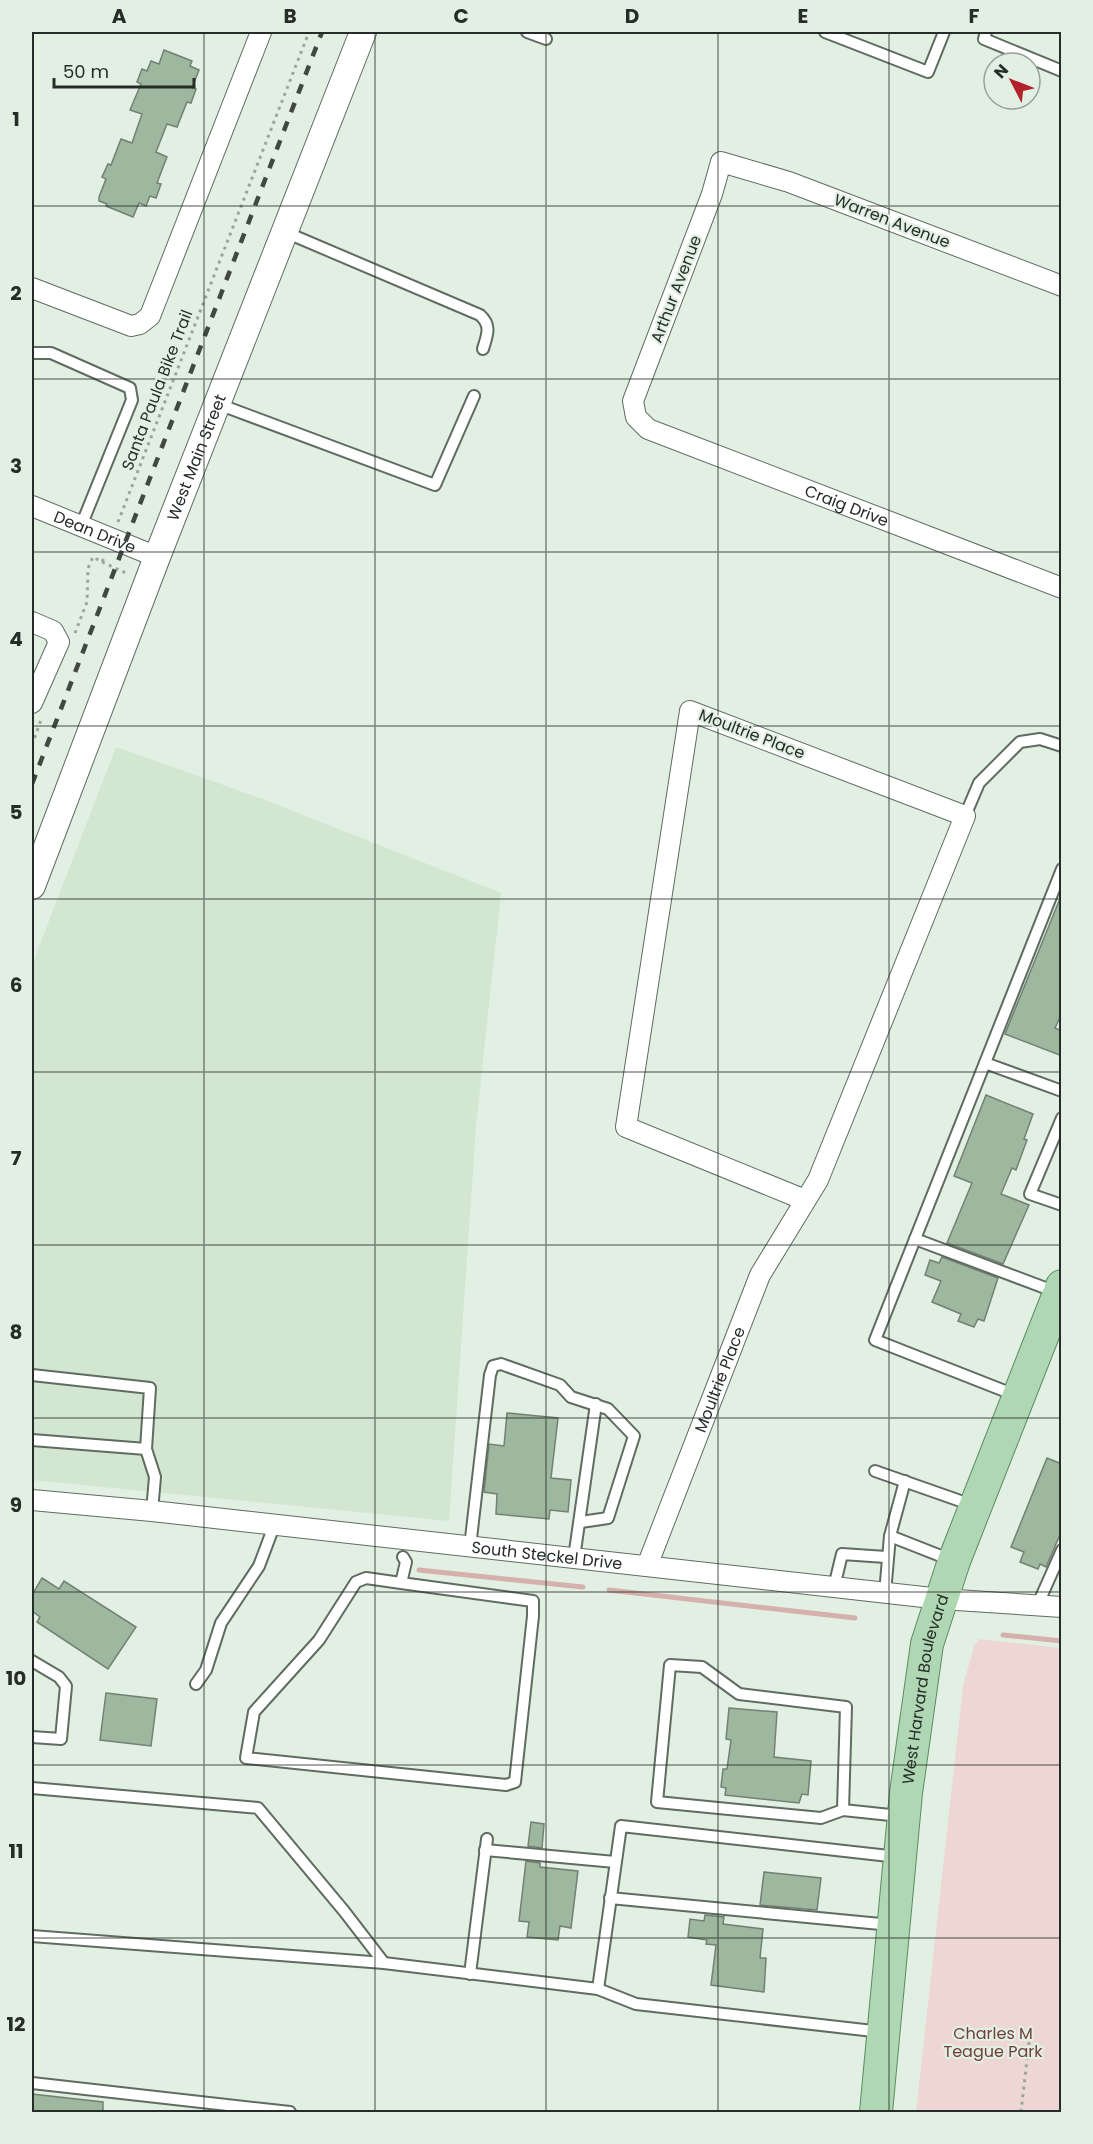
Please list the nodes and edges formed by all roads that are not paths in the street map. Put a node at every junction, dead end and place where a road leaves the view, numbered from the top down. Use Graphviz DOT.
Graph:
graph roads {
  1 [pos="261,32"];
  2 [pos="363,32"];
  3 [pos="527,32"];
  4 [pos="825,32"];
  5 [pos="944,32"];
  6 [pos="986,32"];
  7 [pos="546,39"];
  8 [pos="1062,72"];
  9 [pos="721,162"];
  10 [pos="285,232"];
  11 [pos="1062,286"];
  12 [pos="32,288"];
  13 [pos="483,349"];
  14 [pos="32,353"];
  15 [pos="474,396"];
  16 [pos="218,404"];
  17 [pos="636,417"];
  18 [pos="32,506"];
  19 [pos="81,526"];
  20 [pos="157,556"];
  21 [pos="1062,588"];
  22 [pos="32,622"];
  23 [pos="38,707"];
  24 [pos="1062,746"];
  25 [pos="965,816"];
  26 [pos="1062,869"];
  27 [pos="32,886"];
  28 [pos="985,1063"];
  29 [pos="1062,1091"];
  30 [pos="1062,1118"];
  31 [pos="805,1200"];
  32 [pos="1062,1205"];
  33 [pos="915,1239"];
  34 [pos="1060,1290"];
  35 [pos="32,1375"];
  36 [pos="1018,1396"];
  37 [pos="596,1404"];
  38 [pos="32,1440"];
  39 [pos="146,1449"];
  40 [pos="875,1471"];
  41 [pos="905,1481"];
  42 [pos="32,1500"];
  43 [pos="975,1506"];
  44 [pos="152,1511"];
  45 [pos="580,1522"];
  46 [pos="274,1526"];
  47 [pos="890,1536"];
  48 [pos="470,1547"];
  49 [pos="404,1548"];
  50 [pos="1062,1550"];
  51 [pos="886,1557"];
  52 [pos="574,1558"];
  53 [pos="954,1561"];
  54 [pos="647,1566"];
  55 [pos="402,1580"];
  56 [pos="834,1587"];
  57 [pos="885,1593"];
  58 [pos="941,1599"];
  59 [pos="1038,1604"];
  60 [pos="1062,1607"];
  61 [pos="32,1661"];
  62 [pos="196,1684"];
  63 [pos="32,1737"];
  64 [pos="32,1788"];
  65 [pos="843,1810"];
  66 [pos="903,1816"];
  67 [pos="899,1857"];
  68 [pos="615,1862"];
  69 [pos="610,1898"];
  70 [pos="893,1925"];
  71 [pos="32,1936"];
  72 [pos="384,1963"];
  73 [pos="470,1974"];
  74 [pos="598,1989"];
  75 [pos="883,2032"];
  76 [pos="32,2083"];
  77 [pos="290,2112"];
  78 [pos="876,2112"];
  1 -- 12 [label="street"];
  2 -- 10 [label="street, West Main Street"];
  3 -- 7 [label="lane"];
  4 -- 5 [label="lane"];
  6 -- 8 [label="lane"];
  9 -- 11 [label="street, Warren Avenue"];
  9 -- 17 [label="street, Arthur Avenue"];
  10 -- 13 [label="lane"];
  10 -- 16 [label="street, West Main Street"];
  14 -- 19 [label="lane"];
  15 -- 16 [label="lane"];
  16 -- 20 [label="street, West Main Street"];
  17 -- 21 [label="street, Craig Drive"];
  18 -- 19 [label="street, Dean Drive"];
  19 -- 20 [label="street, Dean Drive"];
  20 -- 27 [label="street, West Main Street"];
  22 -- 23 [label="street"];
  24 -- 25 [label="lane"];
  25 -- 31 [label="street, Moultrie Place"];
  25 -- 31 [label="street, Moultrie Place"];
  26 -- 28 [label="lane"];
  28 -- 29 [label="lane"];
  28 -- 33 [label="lane"];
  30 -- 32 [label="lane"];
  31 -- 54 [label="street, Moultrie Place"];
  33 -- 34 [label="lane"];
  33 -- 36 [label="lane"];
  34 -- 36 [label="main road, West Harvard Boulevard"];
  35 -- 39 [label="lane"];
  36 -- 43 [label="main road, West Harvard Boulevard"];
  37 -- 45 [label="lane"];
  37 -- 45 [label="lane"];
  37 -- 48 [label="lane"];
  38 -- 39 [label="lane"];
  39 -- 44 [label="lane"];
  40 -- 41 [label="lane"];
  41 -- 43 [label="lane"];
  41 -- 47 [label="lane"];
  42 -- 44 [label="street, South Steckel Drive"];
  43 -- 53 [label="main road, West Harvard Boulevard"];
  44 -- 46 [label="street, South Steckel Drive"];
  45 -- 52 [label="lane"];
  46 -- 49 [label="street, South Steckel Drive"];
  46 -- 62 [label="lane"];
  47 -- 51 [label="lane"];
  47 -- 53 [label="lane"];
  48 -- 49 [label="street, South Steckel Drive"];
  48 -- 52 [label="street, South Steckel Drive"];
  49 -- 55 [label="lane"];
  50 -- 59 [label="lane"];
  51 -- 56 [label="lane"];
  51 -- 57 [label="lane"];
  52 -- 54 [label="street, South Steckel Drive"];
  53 -- 58 [label="main road, West Harvard Boulevard"];
  54 -- 56 [label="street, South Steckel Drive"];
  55 -- 55 [label="lane"];
  56 -- 57 [label="street, South Steckel Drive"];
  57 -- 58 [label="street, South Steckel Drive"];
  58 -- 59 [label="street, South Steckel Drive"];
  58 -- 66 [label="main road, West Harvard Boulevard"];
  59 -- 60 [label="street, South Steckel Drive"];
  61 -- 63 [label="lane"];
  64 -- 72 [label="lane"];
  65 -- 65 [label="lane"];
  65 -- 66 [label="lane"];
  66 -- 67 [label="main road, West Harvard Boulevard"];
  67 -- 68 [label="lane"];
  67 -- 70 [label="main road, West Harvard Boulevard"];
  68 -- 69 [label="lane"];
  68 -- 73 [label="lane"];
  69 -- 70 [label="lane"];
  69 -- 74 [label="lane"];
  70 -- 75 [label="main road, West Harvard Boulevard"];
  71 -- 72 [label="lane"];
  72 -- 73 [label="lane"];
  73 -- 74 [label="lane"];
  74 -- 75 [label="lane"];
  75 -- 78 [label="main road, West Harvard Boulevard"];
  76 -- 77 [label="lane"];
}
